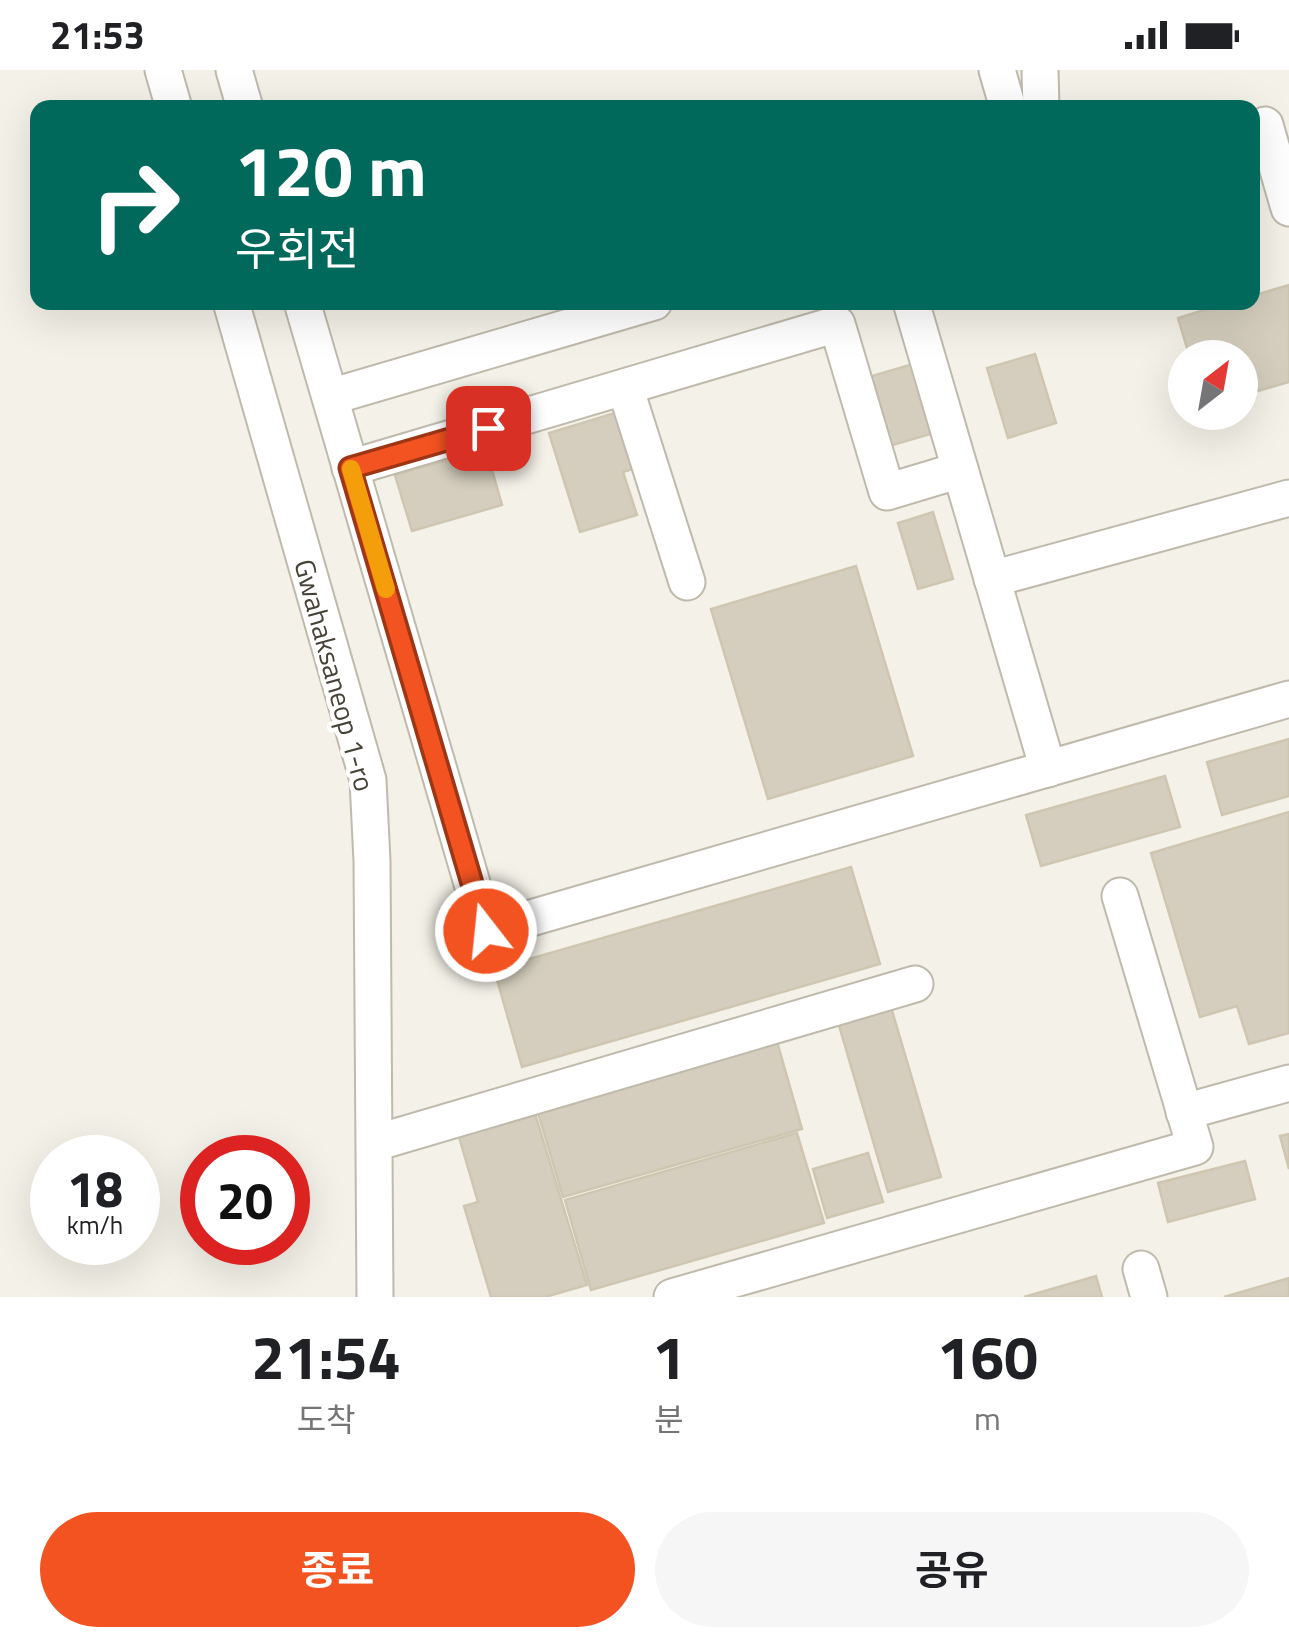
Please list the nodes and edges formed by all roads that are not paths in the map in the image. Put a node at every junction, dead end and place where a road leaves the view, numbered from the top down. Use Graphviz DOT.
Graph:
graph roads {
  1 [pos="163,70"];
  2 [pos="234,70"];
  3 [pos="997,70"];
  4 [pos="1040,70"];
  5 [pos="172,100"];
  6 [pos="243,100"];
  7 [pos="1006,100"];
  8 [pos="1041,100"];
  9 [pos="1269,124"];
  10 [pos="1289,208"];
  11 [pos="233,310"];
  12 [pos="304,310"];
  13 [pos="627,310"];
  14 [pos="913,310"];
  15 [pos="626,387"];
  16 [pos="330,397"];
  17 [pos="350,468"];
  18 [pos="960,470"];
  19 [pos="1289,498"];
  20 [pos="992,579"];
  21 [pos="687,582"];
  22 [pos="1289,699"];
  23 [pos="1048,769"];
  24 [pos="1120,896"];
  25 [pos="915,984"];
  26 [pos="1289,1084"];
  27 [pos="1184,1112"];
  28 [pos="375,1142"];
  29 [pos="376,1297"];
  30 [pos="672,1297"];
  1 -- 5 [label="street"];
  2 -- 6 [label="street"];
  3 -- 7 [label="street"];
  4 -- 8 [label="street"];
  9 -- 10 [label="street"];
  11 -- 28 [label="street, Gwahaksaneop 1-ro"];
  12 -- 16 [label="street"];
  13 -- 16 [label="street"];
  14 -- 18 [label="street"];
  15 -- 17 [label="street"];
  15 -- 18 [label="street"];
  15 -- 21 [label="street"];
  16 -- 17 [label="street"];
  17 -- 23 [label="street"];
  18 -- 20 [label="street"];
  19 -- 20 [label="street"];
  20 -- 23 [label="street"];
  22 -- 23 [label="street"];
  24 -- 27 [label="street"];
  25 -- 28 [label="street"];
  26 -- 27 [label="street"];
  27 -- 30 [label="street"];
  28 -- 29 [label="street, Gwahaksaneop 1-ro"];
}
